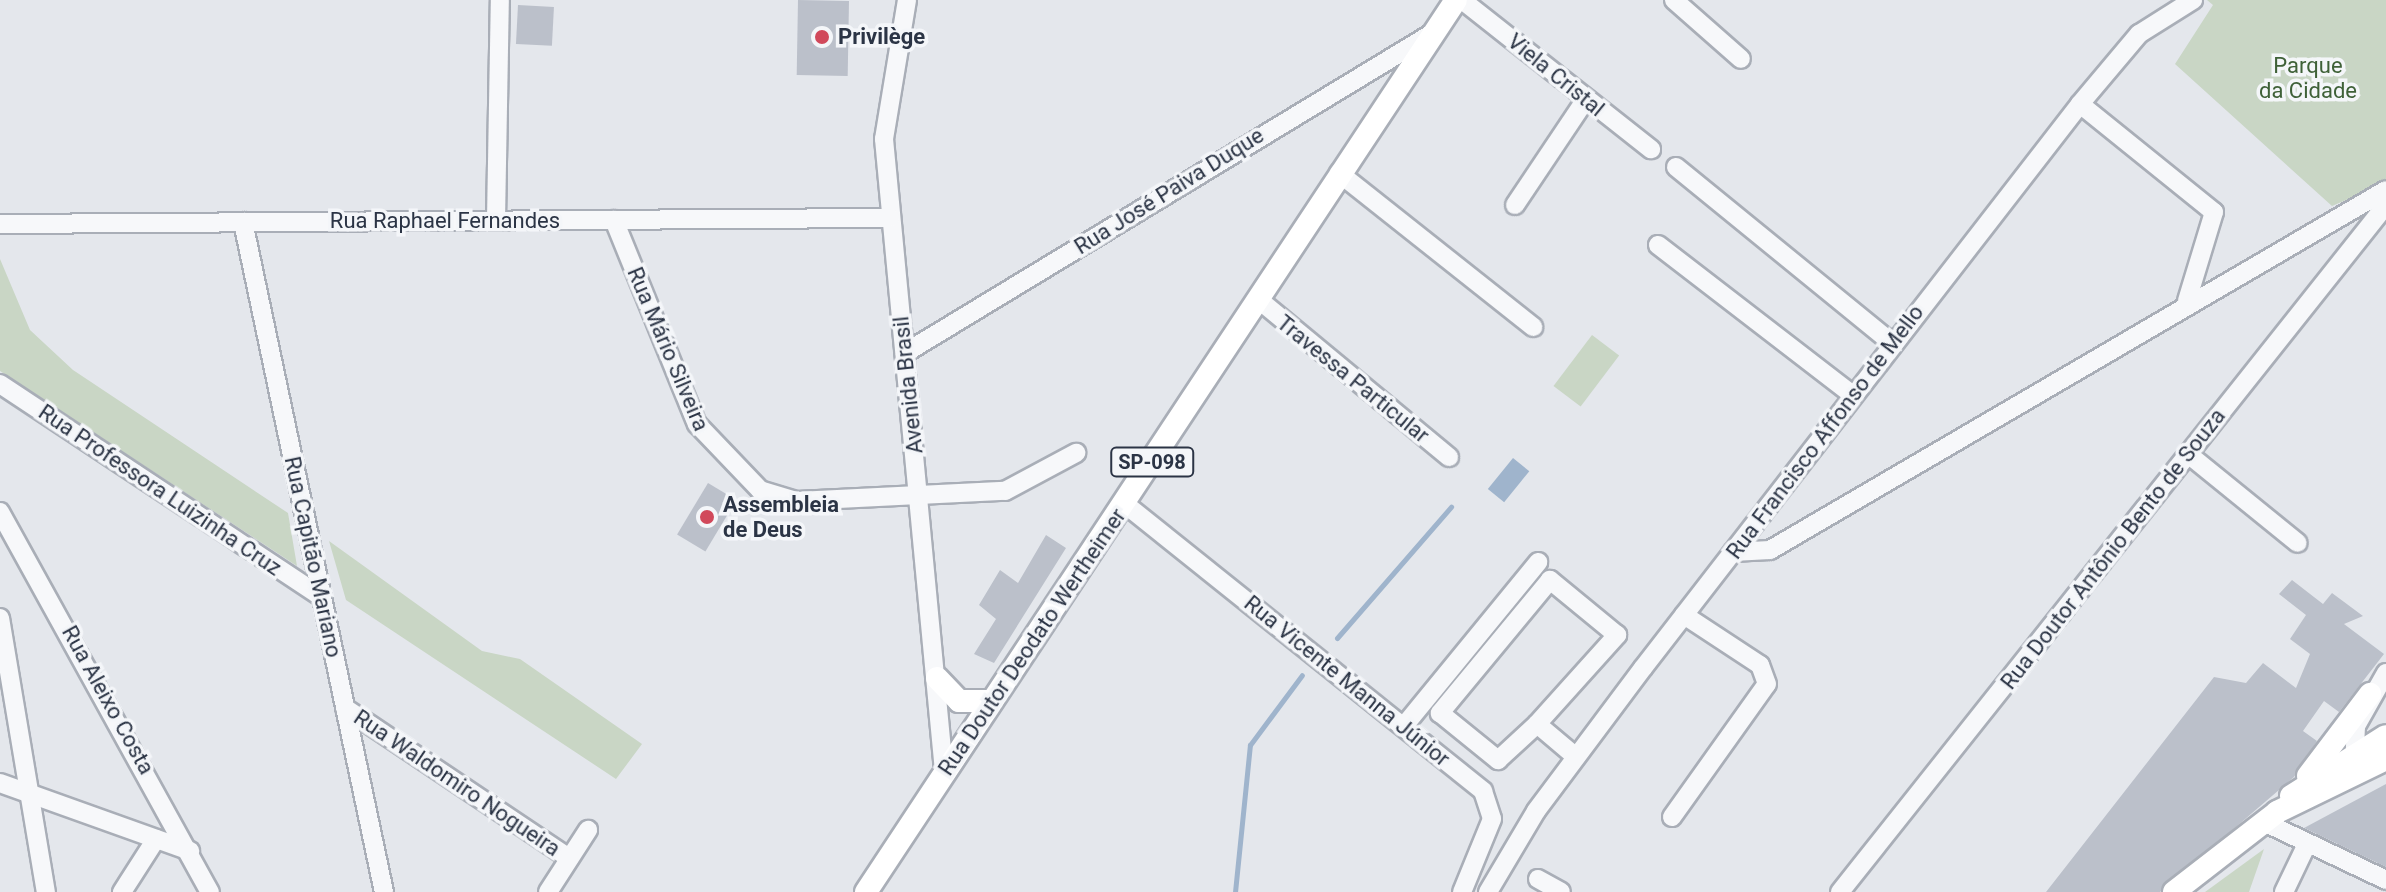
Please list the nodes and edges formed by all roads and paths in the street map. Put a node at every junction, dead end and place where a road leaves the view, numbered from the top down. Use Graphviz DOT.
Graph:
graph roads {
  1 [pos="500,0"];
  2 [pos="907,0"];
  3 [pos="1456,0"];
  4 [pos="1462,0"];
  5 [pos="1674,0"];
  6 [pos="2193,0"];
  7 [pos="1436,31"];
  8 [pos="1741,59"];
  9 [pos="1586,99"];
  10 [pos="2080,104"];
  11 [pos="1651,149"];
  12 [pos="1676,167"];
  13 [pos="1339,173"];
  14 [pos="2386,190"];
  15 [pos="1515,205"];
  16 [pos="2386,205"];
  17 [pos="890,218"];
  18 [pos="496,220"];
  19 [pos="614,220"];
  20 [pos="243,222"];
  21 [pos="0,224"];
  22 [pos="1658,245"];
  23 [pos="1258,299"];
  24 [pos="2187,301"];
  25 [pos="1533,327"];
  26 [pos="1892,343"];
  27 [pos="905,353"];
  28 [pos="0,384"];
  29 [pos="1853,395"];
  30 [pos="1076,453"];
  31 [pos="2188,454"];
  32 [pos="1449,457"];
  33 [pos="919,494"];
  34 [pos="1125,504"];
  35 [pos="0,512"];
  36 [pos="2298,543"];
  37 [pos="1733,552"];
  38 [pos="1538,562"];
  39 [pos="320,596"];
  40 [pos="1684,615"];
  41 [pos="0,618"];
  42 [pos="2386,673"];
  43 [pos="937,678"];
  44 [pos="2370,694"];
  45 [pos="991,701"];
  46 [pos="345,708"];
  47 [pos="1537,724"];
  48 [pos="1404,726"];
  49 [pos="2386,736"];
  50 [pos="1576,757"];
  51 [pos="2386,759"];
  52 [pos="2354,765"];
  53 [pos="944,771"];
  54 [pos="0,783"];
  55 [pos="2303,783"];
  56 [pos="27,792"];
  57 [pos="1672,817"];
  58 [pos="2270,817"];
  59 [pos="588,830"];
  60 [pos="156,839"];
  61 [pos="2307,844"];
  62 [pos="190,851"];
  63 [pos="569,858"];
  64 [pos="1538,879"];
  65 [pos="2386,880"];
  66 [pos="46,892"];
  67 [pos="122,892"];
  68 [pos="210,892"];
  69 [pos="384,892"];
  70 [pos="548,892"];
  71 [pos="866,892"];
  72 [pos="1462,892"];
  73 [pos="1488,892"];
  74 [pos="1561,892"];
  75 [pos="1840,892"];
  76 [pos="2174,892"];
  77 [pos="2284,892"];
  1 -- 18 [label="street"];
  2 -- 17 [label="street, Avenida Brasil"];
  3 -- 7 [label="main road, SP-098"];
  4 -- 9 [label="street, Viela Cristal"];
  5 -- 8 [label="street"];
  6 -- 10 [label="street, Rua Francisco Affonso de Mello"];
  7 -- 13 [label="main road, Rua Doutor Deodato Wertheimer / SP-098"];
  7 -- 27 [label="street, Rua José Paiva Duque"];
  9 -- 11 [label="street, Viela Cristal"];
  9 -- 15 [label="street"];
  10 -- 24 [label="street"];
  10 -- 26 [label="street, Rua Francisco Affonso de Mello"];
  12 -- 26 [label="street"];
  13 -- 23 [label="main road, Rua Doutor Deodato Wertheimer / SP-098"];
  13 -- 25 [label="street"];
  14 -- 24 [label="street"];
  16 -- 31 [label="street, Rua Doutor Antônio Bento de Souza"];
  17 -- 19 [label="street, Rua Raphael Fernandes"];
  17 -- 27 [label="street, Avenida Brasil"];
  18 -- 19 [label="street, Rua Raphael Fernandes"];
  18 -- 20 [label="street, Rua Raphael Fernandes"];
  19 -- 33 [label="street, Rua Mário Silveira"];
  20 -- 21 [label="street, Rua Raphael Fernandes"];
  20 -- 39 [label="street, Rua Capitão Mariano"];
  22 -- 29 [label="street"];
  23 -- 32 [label="street, Travessa Particular"];
  23 -- 34 [label="main road, Rua Doutor Deodato Wertheimer / SP-098"];
  24 -- 37 [label="street"];
  26 -- 29 [label="street, Rua Francisco Affonso de Mello"];
  27 -- 33 [label="street, Avenida Brasil"];
  28 -- 39 [label="street, Rua Professora Luizinha Cruz"];
  29 -- 37 [label="street, Rua Francisco Affonso de Mello"];
  30 -- 33 [label="street, Rua Mário Silveira"];
  31 -- 36 [label="street"];
  31 -- 75 [label="street, Rua Doutor Antônio Bento de Souza"];
  33 -- 43 [label="street, Avenida Brasil"];
  34 -- 45 [label="main road, Rua Doutor Deodato Wertheimer / SP-098"];
  34 -- 48 [label="street, Rua Vicente Manna Júnior"];
  35 -- 62 [label="street, Rua Aleixo Costa"];
  37 -- 40 [label="street, Rua Francisco Affonso de Mello"];
  38 -- 48 [label="street"];
  39 -- 46 [label="street, Rua Capitão Mariano"];
  40 -- 50 [label="street, Rua Francisco Affonso de Mello"];
  40 -- 57 [label="street"];
  41 -- 56 [label="street"];
  42 -- 44 [label="street"];
  43 -- 45 [label="main road"];
  43 -- 53 [label="street, Avenida Brasil"];
  44 -- 52 [label="street"];
  44 -- 55 [label="main road"];
  45 -- 53 [label="main road, Rua Doutor Deodato Wertheimer / SP-098"];
  46 -- 63 [label="street, Rua Waldomiro Nogueira"];
  46 -- 69 [label="street, Rua Capitão Mariano"];
  47 -- 47 [label="street"];
  47 -- 50 [label="street"];
  48 -- 72 [label="street, Rua Vicente Manna Júnior"];
  49 -- 52 [label="main road"];
  50 -- 73 [label="street, Rua Francisco Affonso de Mello"];
  51 -- 52 [label="main road"];
  52 -- 55 [label="main road"];
  52 -- 58 [label="main road"];
  53 -- 71 [label="main road, Rua Doutor Deodato Wertheimer / SP-098"];
  54 -- 56 [label="street"];
  55 -- 58 [label="main road"];
  56 -- 60 [label="street"];
  56 -- 66 [label="street"];
  58 -- 61 [label="street"];
  58 -- 76 [label="main road"];
  59 -- 63 [label="street"];
  60 -- 62 [label="street"];
  60 -- 67 [label="street"];
  61 -- 65 [label="street"];
  61 -- 77 [label="street"];
  62 -- 68 [label="street, Rua Aleixo Costa"];
  63 -- 70 [label="street"];
  64 -- 74 [label="street"];
}
